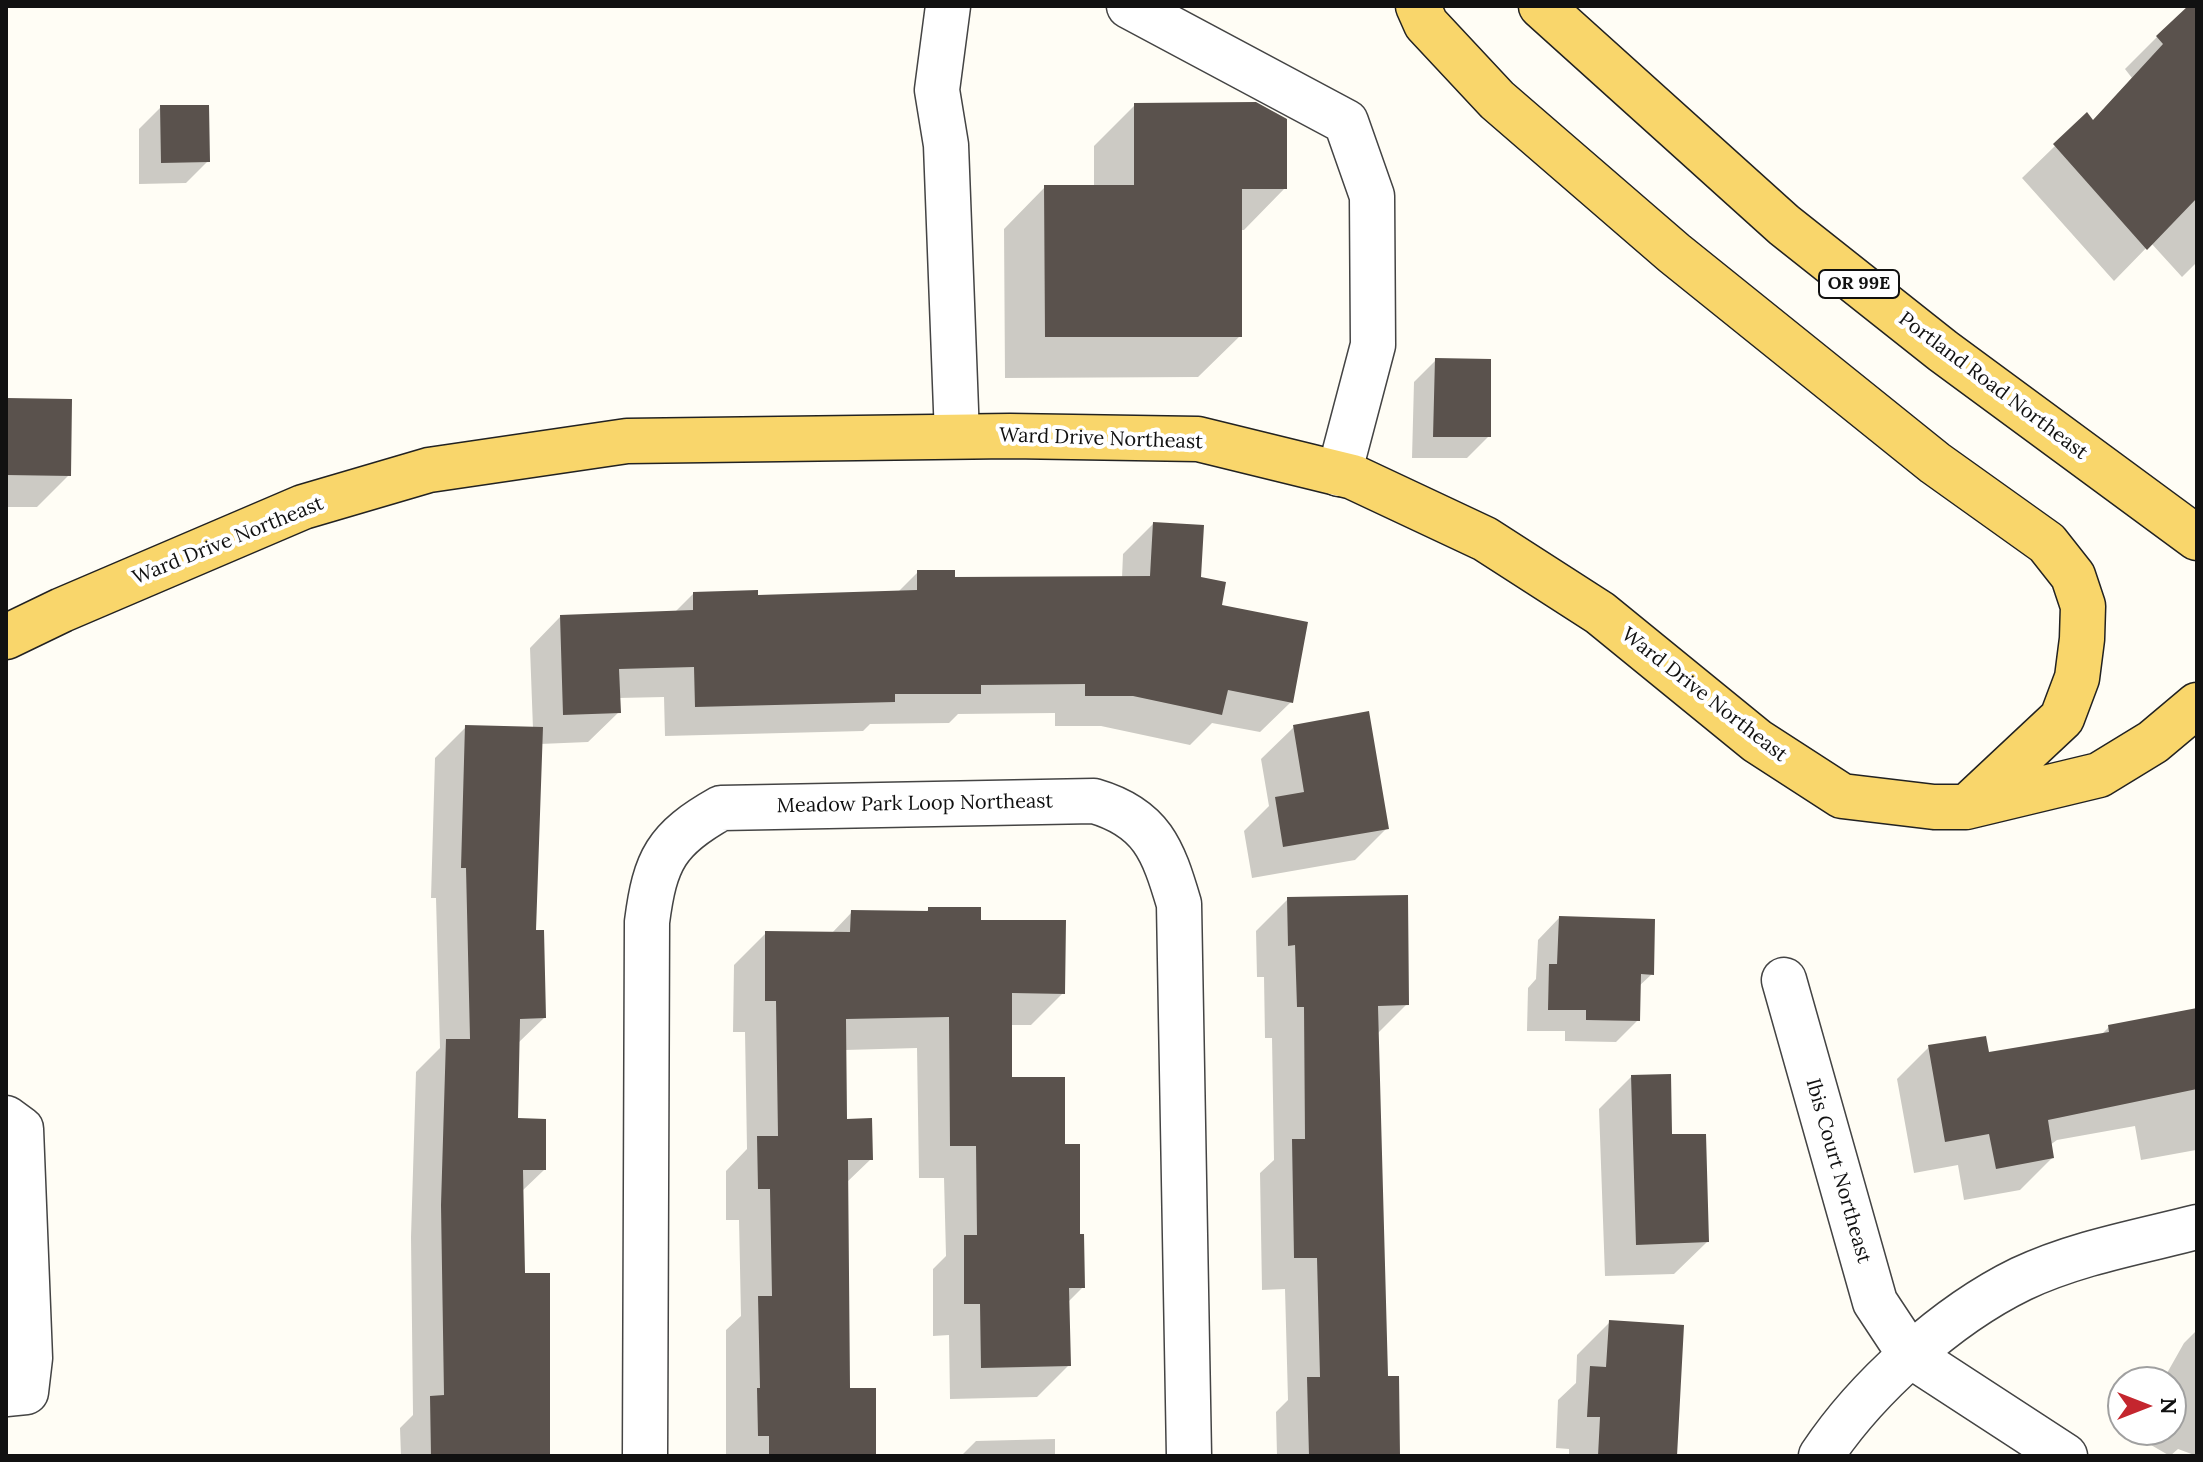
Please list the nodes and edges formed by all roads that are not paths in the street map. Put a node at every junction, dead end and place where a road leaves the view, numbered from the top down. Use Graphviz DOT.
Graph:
graph roads {
  1 [pos="948,6"];
  2 [pos="1129,6"];
  3 [pos="1418,6"];
  4 [pos="1541,6"];
  5 [pos="957,436"];
  6 [pos="1339,474"];
  7 [pos="2197,538"];
  8 [pos="6,637"];
  9 [pos="2197,705"];
  10 [pos="1966,807"];
  11 [pos="1784,980"];
  12 [pos="6,1118"];
  13 [pos="2197,1227"];
  14 [pos="1910,1355"];
  15 [pos="6,1394"];
  16 [pos="645,1456"];
  17 [pos="1189,1456"];
  18 [pos="1821,1456"];
  19 [pos="2065,1456"];
  1 -- 5 [label="street"];
  2 -- 6 [label="street"];
  3 -- 10 [label="main road"];
  4 -- 7 [label="main road, Portland Road Northeast / OR 99E"];
  5 -- 6 [label="main road, Ward Drive Northeast"];
  5 -- 8 [label="main road, Ward Drive Northeast"];
  6 -- 10 [label="main road, Ward Drive Northeast"];
  9 -- 10 [label="main road, Ward Drive Northeast"];
  11 -- 14 [label="street, Ibis Court Northeast"];
  12 -- 15 [label="street"];
  13 -- 14 [label="street"];
  14 -- 18 [label="street"];
  14 -- 19 [label="street"];
  16 -- 17 [label="street, Meadow Park Loop Northeast"];
}
